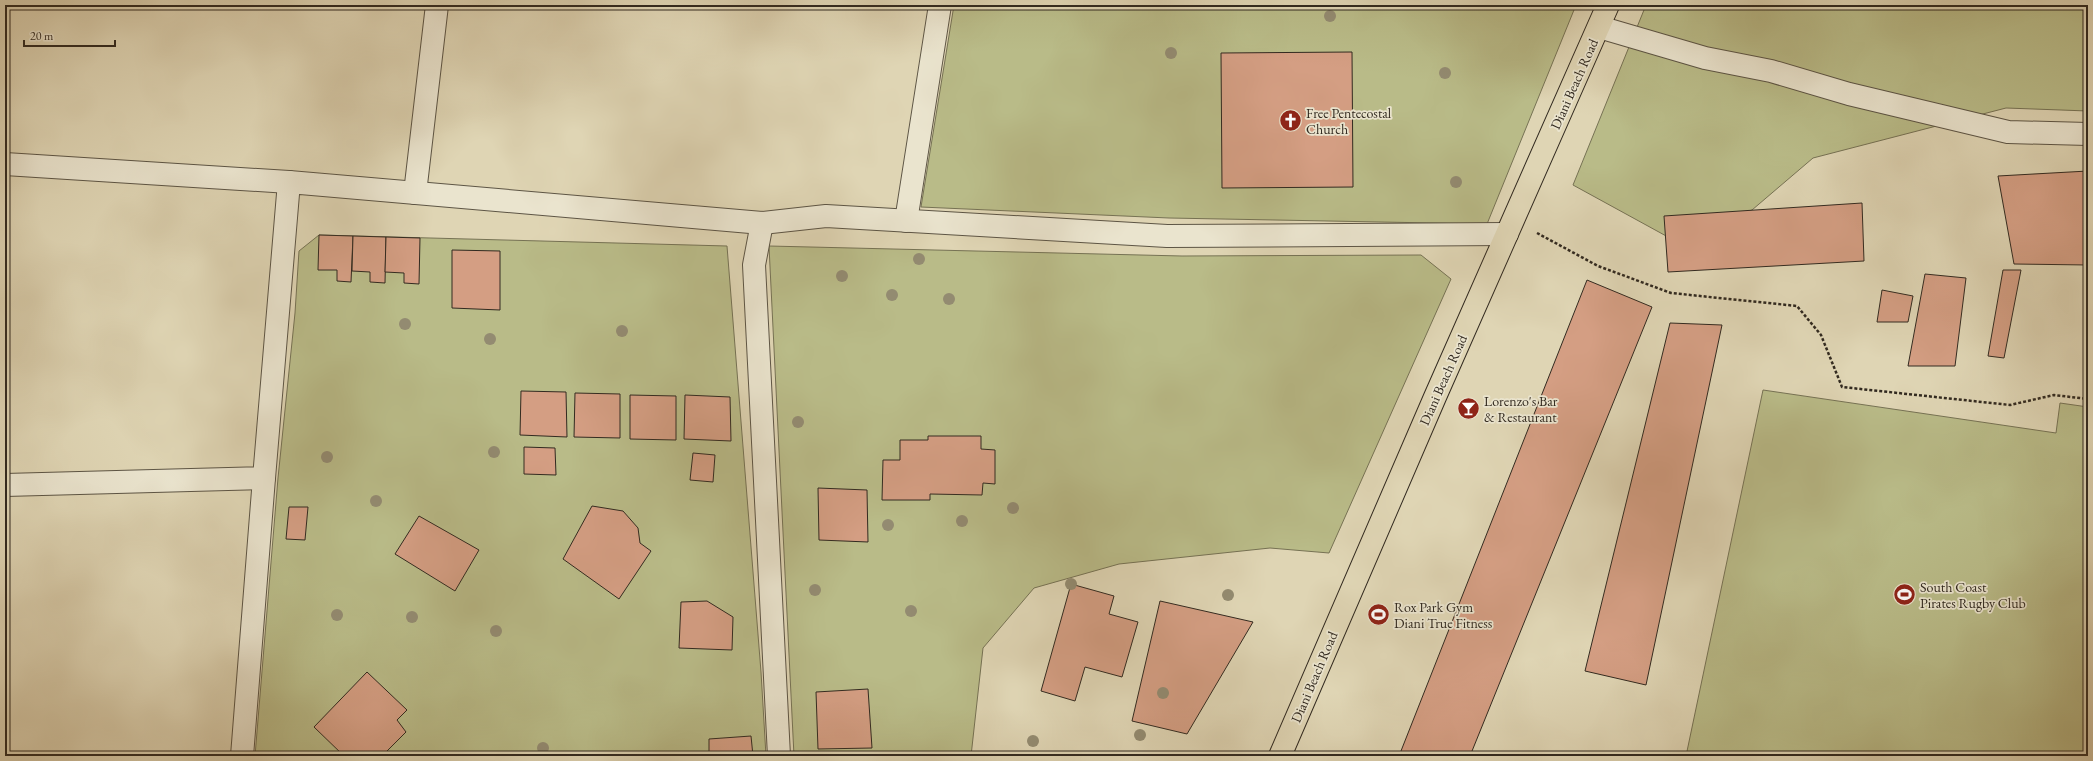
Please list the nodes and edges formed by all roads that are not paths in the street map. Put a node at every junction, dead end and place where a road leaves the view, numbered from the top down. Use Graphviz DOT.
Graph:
graph roads {
  1 [pos="437,5"];
  2 [pos="940,5"];
  3 [pos="1608,5"];
  4 [pos="1598,27"];
  5 [pos="2088,134"];
  6 [pos="5,164"];
  7 [pos="289,182"];
  8 [pos="415,193"];
  9 [pos="906,220"];
  10 [pos="762,223"];
  11 [pos="1510,227"];
  12 [pos="264,478"];
  13 [pos="5,485"];
  14 [pos="242,756"];
  15 [pos="779,756"];
  16 [pos="1280,756"];
  1 -- 8 [label="street"];
  2 -- 9 [label="street"];
  3 -- 4 [label="main road, Diani Beach Road"];
  4 -- 5 [label="street"];
  4 -- 11 [label="main road, Diani Beach Road"];
  6 -- 7 [label="street"];
  7 -- 8 [label="street"];
  7 -- 12 [label="street"];
  8 -- 10 [label="street"];
  9 -- 10 [label="street"];
  9 -- 11 [label="street"];
  10 -- 15 [label="street"];
  11 -- 16 [label="main road, Diani Beach Road"];
  12 -- 13 [label="street"];
  12 -- 14 [label="street"];
}
